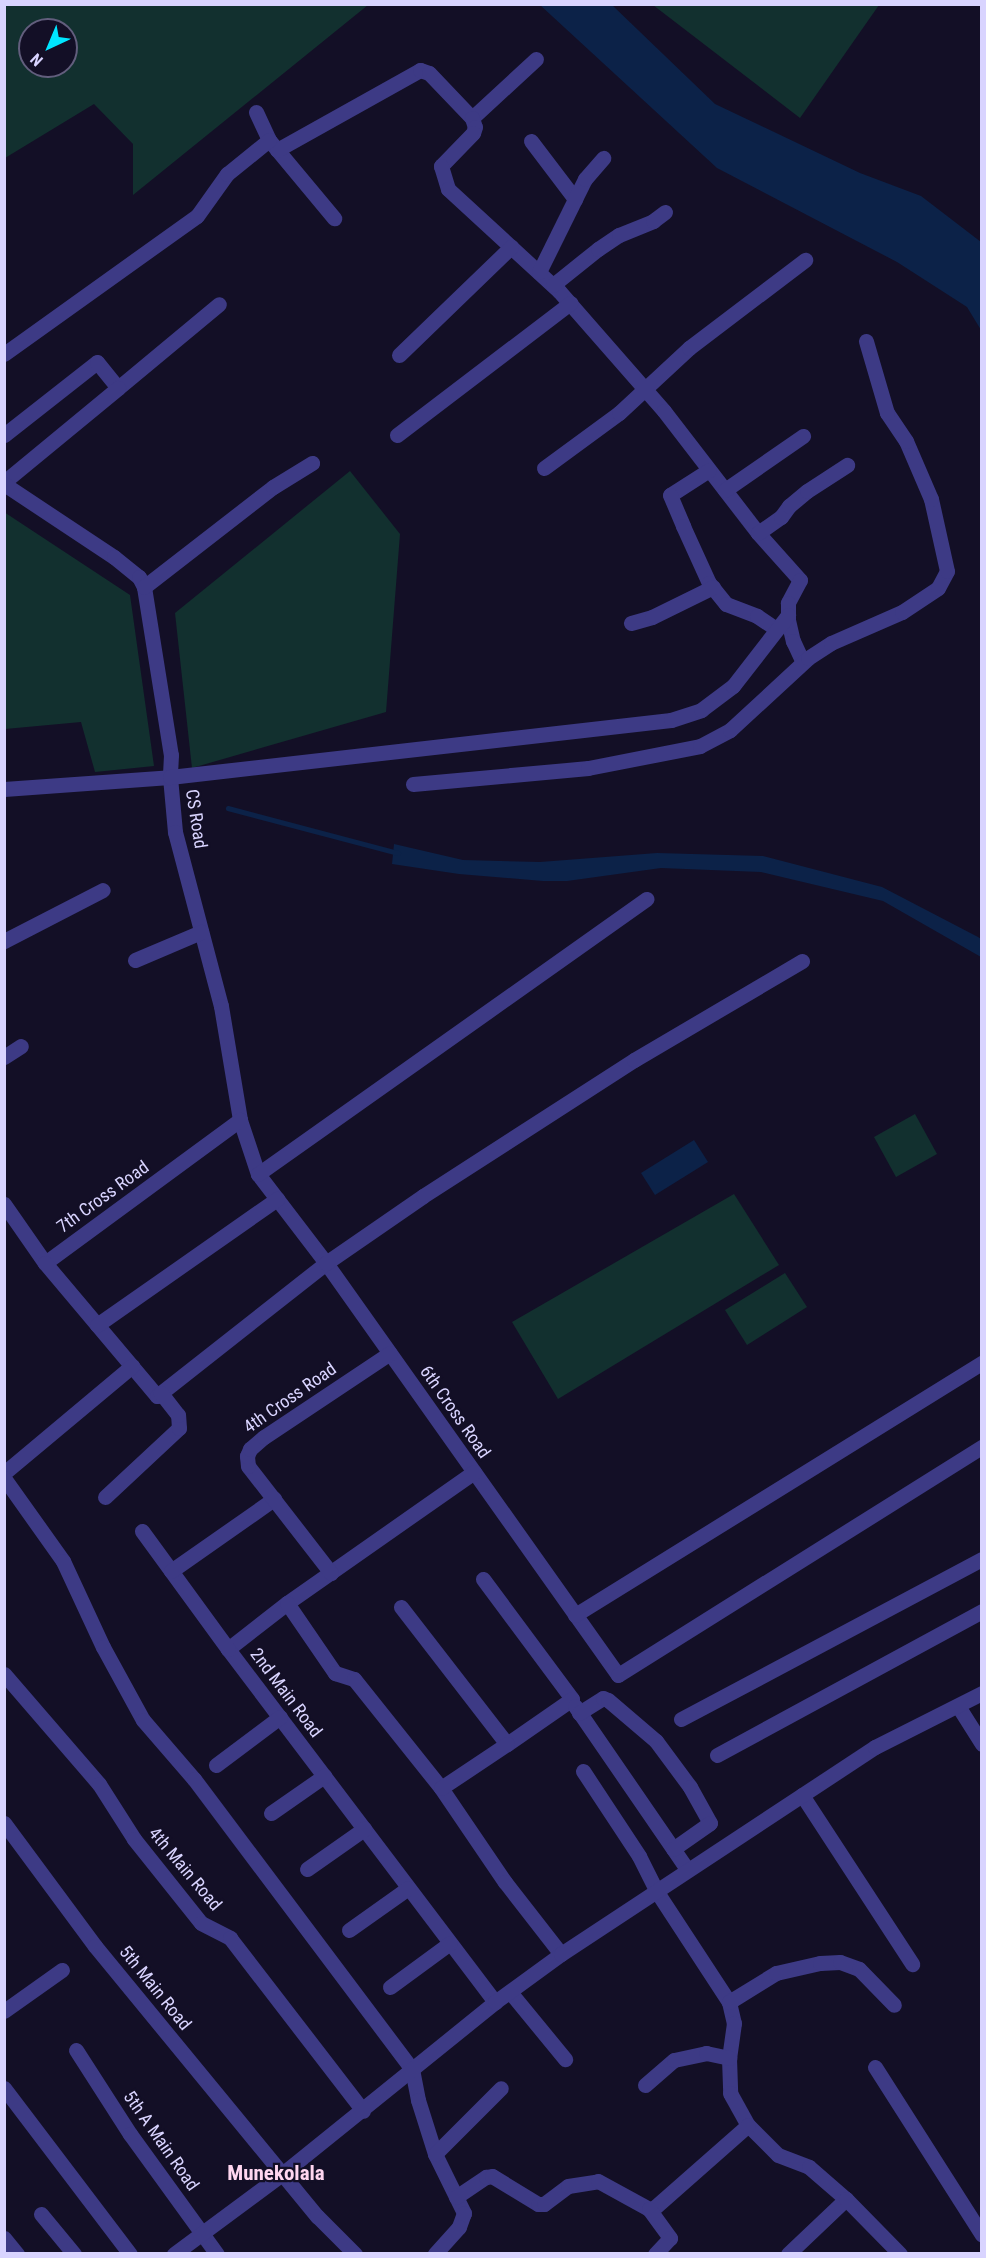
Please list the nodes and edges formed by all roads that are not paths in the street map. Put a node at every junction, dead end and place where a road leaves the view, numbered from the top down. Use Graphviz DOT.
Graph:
graph roads {
  1 [pos="536,59"];
  2 [pos="256,112"];
  3 [pos="472,118"];
  4 [pos="531,141"];
  5 [pos="273,145"];
  6 [pos="603,158"];
  7 [pos="575,199"];
  8 [pos="665,212"];
  9 [pos="334,218"];
  10 [pos="512,247"];
  11 [pos="805,260"];
  12 [pos="539,272"];
  13 [pos="553,285"];
  14 [pos="570,303"];
  15 [pos="219,304"];
  16 [pos="866,341"];
  17 [pos="4,354"];
  18 [pos="399,355"];
  19 [pos="118,388"];
  20 [pos="644,388"];
  21 [pos="4,435"];
  22 [pos="397,435"];
  23 [pos="803,436"];
  24 [pos="312,463"];
  25 [pos="847,465"];
  26 [pos="544,468"];
  27 [pos="710,470"];
  28 [pos="4,483"];
  29 [pos="725,490"];
  30 [pos="758,533"];
  31 [pos="144,587"];
  32 [pos="713,587"];
  33 [pos="788,615"];
  34 [pos="631,623"];
  35 [pos="776,628"];
  36 [pos="803,662"];
  37 [pos="170,777"];
  38 [pos="413,784"];
  39 [pos="4,789"];
  40 [pos="103,890"];
  41 [pos="646,899"];
  42 [pos="201,932"];
  43 [pos="4,941"];
  44 [pos="135,960"];
  45 [pos="802,961"];
  46 [pos="21,1046"];
  47 [pos="4,1058"];
  48 [pos="240,1120"];
  49 [pos="258,1174"];
  50 [pos="277,1199"];
  51 [pos="4,1204"];
  52 [pos="45,1263"];
  53 [pos="326,1263"];
  54 [pos="97,1325"];
  55 [pos="390,1353"];
  56 [pos="981,1363"];
  57 [pos="132,1366"];
  58 [pos="161,1393"];
  59 [pos="981,1447"];
  60 [pos="474,1472"];
  61 [pos="4,1476"];
  62 [pos="105,1497"];
  63 [pos="274,1499"];
  64 [pos="142,1531"];
  65 [pos="981,1559"];
  66 [pos="171,1571"];
  67 [pos="331,1573"];
  68 [pos="483,1579"];
  69 [pos="287,1603"];
  70 [pos="400,1607"];
  71 [pos="981,1611"];
  72 [pos="575,1615"];
  73 [pos="228,1648"];
  74 [pos="4,1674"];
  75 [pos="981,1694"];
  76 [pos="572,1699"];
  77 [pos="958,1706"];
  78 [pos="579,1713"];
  79 [pos="280,1717"];
  80 [pos="681,1719"];
  81 [pos="507,1744"];
  82 [pos="981,1744"];
  83 [pos="717,1755"];
  84 [pos="216,1765"];
  85 [pos="583,1771"];
  86 [pos="324,1776"];
  87 [pos="441,1788"];
  88 [pos="802,1795"];
  89 [pos="271,1813"];
  90 [pos="5,1822"];
  91 [pos="364,1829"];
  92 [pos="698,1832"];
  93 [pos="673,1849"];
  94 [pos="712,1853"];
  95 [pos="308,1869"];
  96 [pos="687,1869"];
  97 [pos="408,1888"];
  98 [pos="657,1892"];
  99 [pos="349,1930"];
  100 [pos="450,1943"];
  101 [pos="561,1954"];
  102 [pos="912,1964"];
  103 [pos="62,1970"];
  104 [pos="390,1987"];
  105 [pos="510,1992"];
  106 [pos="495,2002"];
  107 [pos="729,2002"];
  108 [pos="894,2005"];
  109 [pos="4,2011"];
  110 [pos="76,2050"];
  111 [pos="729,2058"];
  112 [pos="565,2059"];
  113 [pos="875,2067"];
  114 [pos="412,2069"];
  115 [pos="645,2085"];
  116 [pos="4,2088"];
  117 [pos="501,2088"];
  118 [pos="363,2111"];
  119 [pos="748,2125"];
  120 [pos="435,2154"];
  121 [pos="282,2174"];
  122 [pos="456,2196"];
  123 [pos="846,2199"];
  124 [pos="649,2209"];
  125 [pos="41,2214"];
  126 [pos="202,2233"];
  127 [pos="981,2235"];
  128 [pos="4,2238"];
  129 [pos="17,2253"];
  130 [pos="74,2253"];
  131 [pos="130,2253"];
  132 [pos="174,2253"];
  133 [pos="217,2253"];
  134 [pos="355,2253"];
  135 [pos="435,2253"];
  136 [pos="656,2253"];
  137 [pos="788,2253"];
  138 [pos="900,2253"];
  1 -- 3 [label="street"];
  2 -- 5 [label="street"];
  3 -- 5 [label="street"];
  3 -- 10 [label="street"];
  4 -- 7 [label="street"];
  5 -- 9 [label="street"];
  5 -- 17 [label="street"];
  6 -- 7 [label="street"];
  7 -- 12 [label="street"];
  8 -- 13 [label="street"];
  10 -- 12 [label="street"];
  10 -- 18 [label="street"];
  11 -- 20 [label="street"];
  12 -- 13 [label="street"];
  13 -- 14 [label="street"];
  14 -- 20 [label="street"];
  14 -- 22 [label="street"];
  15 -- 19 [label="street"];
  16 -- 36 [label="street"];
  19 -- 21 [label="street"];
  19 -- 28 [label="street"];
  20 -- 26 [label="street"];
  20 -- 27 [label="street"];
  23 -- 29 [label="street"];
  24 -- 31 [label="street"];
  25 -- 30 [label="street"];
  27 -- 29 [label="street"];
  27 -- 32 [label="street"];
  28 -- 31 [label="street"];
  29 -- 30 [label="street"];
  30 -- 33 [label="street"];
  31 -- 37 [label="street, CS Road"];
  32 -- 34 [label="street"];
  32 -- 35 [label="street"];
  33 -- 35 [label="street"];
  33 -- 36 [label="street"];
  35 -- 37 [label="street"];
  36 -- 38 [label="street"];
  37 -- 39 [label="street"];
  37 -- 42 [label="street, CS Road"];
  40 -- 43 [label="street"];
  41 -- 49 [label="street"];
  42 -- 44 [label="street"];
  42 -- 48 [label="street, 6th Cross Road"];
  45 -- 53 [label="street"];
  46 -- 47 [label="street"];
  48 -- 49 [label="street, 6th Cross Road"];
  48 -- 52 [label="street, 7th Cross Road"];
  49 -- 50 [label="street, 6th Cross Road"];
  50 -- 53 [label="street, 6th Cross Road"];
  50 -- 54 [label="street"];
  51 -- 52 [label="street"];
  52 -- 54 [label="street"];
  53 -- 55 [label="street, 6th Cross Road"];
  53 -- 58 [label="street"];
  54 -- 57 [label="street"];
  55 -- 60 [label="street, 6th Cross Road"];
  55 -- 63 [label="street, 4th Cross Road"];
  56 -- 72 [label="street"];
  57 -- 58 [label="street"];
  57 -- 61 [label="street"];
  58 -- 62 [label="street"];
  59 -- 72 [label="street, 6th Cross Road"];
  60 -- 67 [label="street, 2nd Main Road"];
  60 -- 72 [label="street, 6th Cross Road"];
  61 -- 114 [label="street"];
  63 -- 66 [label="street"];
  63 -- 67 [label="street, 4th Cross Road"];
  64 -- 66 [label="street"];
  65 -- 80 [label="street"];
  66 -- 73 [label="street"];
  67 -- 69 [label="street, 2nd Main Road"];
  68 -- 76 [label="street"];
  69 -- 73 [label="street, 2nd Main Road"];
  69 -- 87 [label="street"];
  70 -- 81 [label="street"];
  71 -- 83 [label="street"];
  73 -- 79 [label="street, 2nd Main Road"];
  74 -- 118 [label="street, 4th Main Road"];
  75 -- 77 [label="street"];
  76 -- 78 [label="street"];
  76 -- 81 [label="street"];
  77 -- 82 [label="street"];
  77 -- 88 [label="street"];
  78 -- 92 [label="street"];
  78 -- 93 [label="street"];
  79 -- 84 [label="street"];
  79 -- 86 [label="street, 2nd Main Road"];
  81 -- 87 [label="street"];
  85 -- 98 [label="street"];
  86 -- 89 [label="street"];
  86 -- 91 [label="street, 2nd Main Road"];
  87 -- 101 [label="street"];
  88 -- 94 [label="street"];
  88 -- 102 [label="street"];
  90 -- 121 [label="street, 5th Main Road"];
  91 -- 95 [label="street"];
  91 -- 97 [label="street, 2nd Main Road"];
  92 -- 93 [label="street"];
  92 -- 94 [label="street"];
  93 -- 96 [label="street"];
  94 -- 96 [label="street"];
  96 -- 98 [label="street"];
  97 -- 99 [label="street"];
  97 -- 100 [label="street, 2nd Main Road"];
  98 -- 101 [label="street"];
  98 -- 107 [label="street"];
  100 -- 104 [label="street"];
  100 -- 106 [label="street, 2nd Main Road"];
  101 -- 105 [label="street"];
  103 -- 109 [label="street"];
  105 -- 106 [label="street"];
  105 -- 112 [label="street"];
  106 -- 114 [label="street"];
  107 -- 108 [label="street"];
  107 -- 111 [label="street"];
  110 -- 126 [label="street, 5th A Main Road"];
  111 -- 115 [label="street"];
  111 -- 119 [label="street"];
  113 -- 127 [label="street"];
  114 -- 118 [label="street"];
  114 -- 120 [label="street"];
  116 -- 131 [label="street"];
  117 -- 120 [label="street"];
  118 -- 121 [label="street"];
  119 -- 123 [label="street"];
  119 -- 124 [label="street"];
  120 -- 122 [label="street"];
  121 -- 126 [label="street"];
  121 -- 134 [label="street, 5th Main Road"];
  122 -- 124 [label="street"];
  122 -- 135 [label="street"];
  123 -- 137 [label="street"];
  123 -- 138 [label="street"];
  124 -- 136 [label="street"];
  125 -- 130 [label="street"];
  126 -- 132 [label="street"];
  126 -- 133 [label="street, 5th A Main Road"];
  128 -- 129 [label="street"];
}
